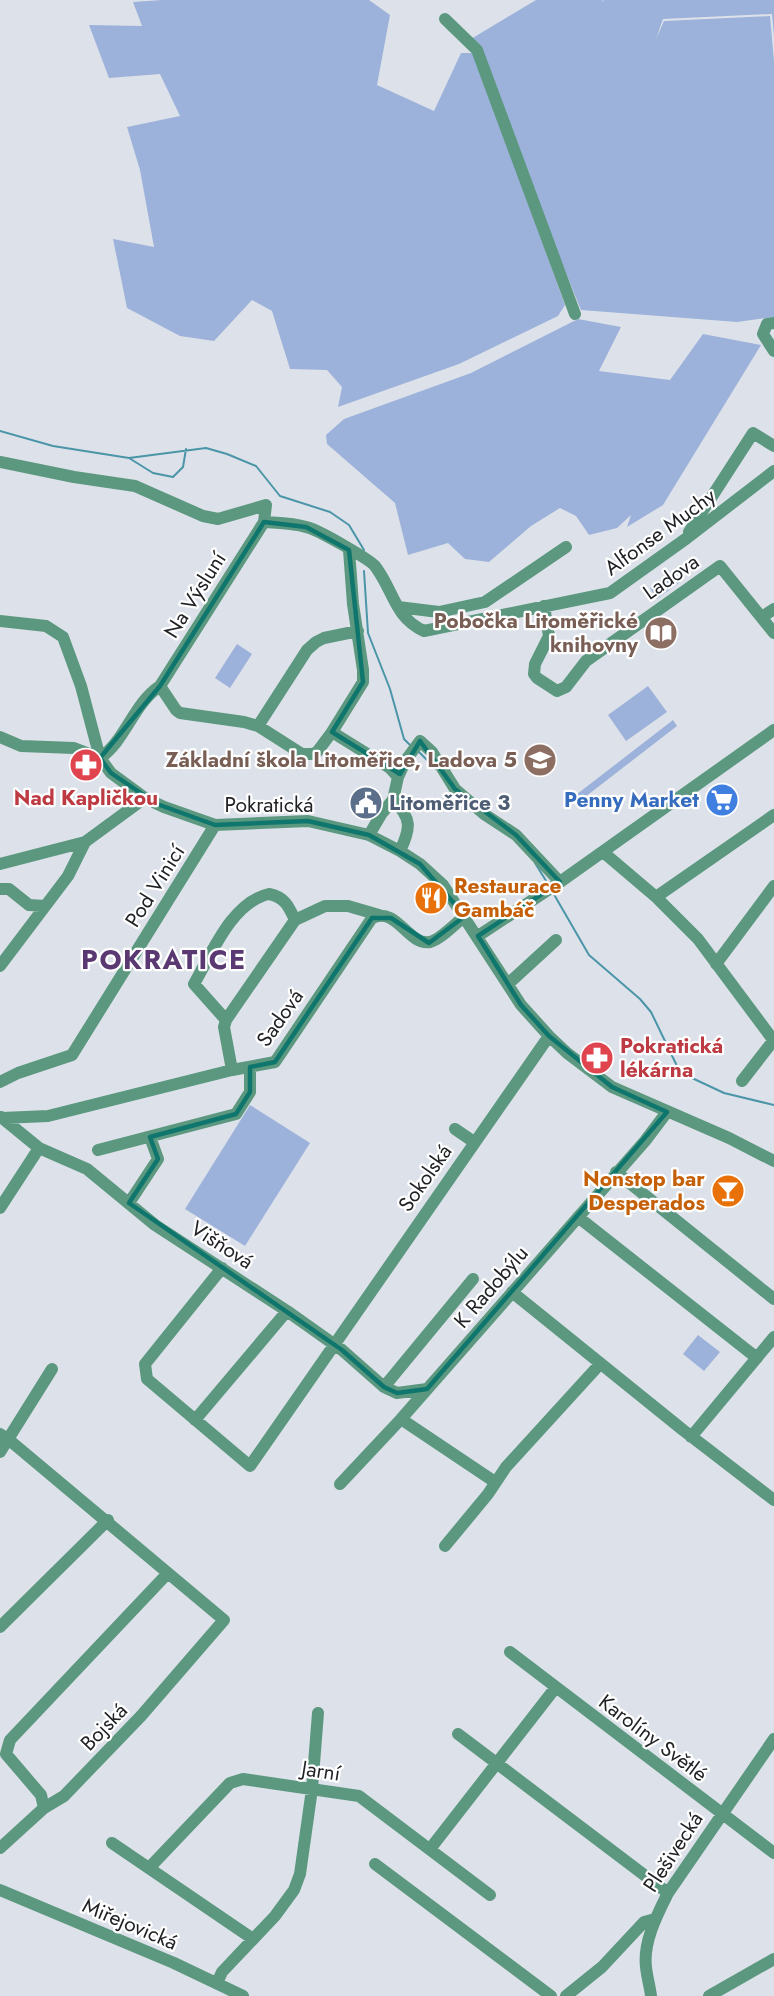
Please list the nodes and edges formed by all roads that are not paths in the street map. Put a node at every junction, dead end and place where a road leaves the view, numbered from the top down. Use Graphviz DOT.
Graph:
graph roads {
  1 [pos="445,19"];
  2 [pos="575,314"];
  3 [pos="774,323"];
  4 [pos="774,351"];
  5 [pos="774,446"];
  6 [pos="0,462"];
  7 [pos="774,471"];
  8 [pos="264,522"];
  9 [pos="687,538"];
  10 [pos="566,547"];
  11 [pos="350,550"];
  12 [pos="544,606"];
  13 [pos="398,607"];
  14 [pos="774,609"];
  15 [pos="762,617"];
  16 [pos="0,621"];
  17 [pos="358,631"];
  18 [pos="774,633"];
  19 [pos="160,686"];
  20 [pos="258,726"];
  21 [pos="774,730"];
  22 [pos="332,732"];
  23 [pos="0,737"];
  24 [pos="100,758"];
  25 [pos="398,777"];
  26 [pos="145,798"];
  27 [pos="393,800"];
  28 [pos="774,815"];
  29 [pos="215,825"];
  30 [pos="369,835"];
  31 [pos="85,842"];
  32 [pos="400,850"];
  33 [pos="603,852"];
  34 [pos="0,864"];
  35 [pos="561,882"];
  36 [pos="774,886"];
  37 [pos="0,889"];
  38 [pos="656,897"];
  39 [pos="45,906"];
  40 [pos="379,915"];
  41 [pos="465,916"];
  42 [pos="295,920"];
  43 [pos="478,936"];
  44 [pos="556,940"];
  45 [pos="716,964"];
  46 [pos="0,966"];
  47 [pos="508,984"];
  48 [pos="226,1020"];
  49 [pos="549,1036"];
  50 [pos="774,1041"];
  51 [pos="250,1067"];
  52 [pos="232,1070"];
  53 [pos="0,1082"];
  54 [pos="742,1082"];
  55 [pos="667,1112"];
  56 [pos="1,1117"];
  57 [pos="455,1129"];
  58 [pos="150,1137"];
  59 [pos="474,1142"];
  60 [pos="39,1148"];
  61 [pos="98,1150"];
  62 [pos="774,1161"];
  63 [pos="616,1172"];
  64 [pos="129,1203"];
  65 [pos="0,1208"];
  66 [pos="578,1217"];
  67 [pos="222,1268"];
  68 [pos="473,1279"];
  69 [pos="512,1292"];
  70 [pos="774,1299"];
  71 [pos="287,1311"];
  72 [pos="333,1344"];
  73 [pos="772,1345"];
  74 [pos="757,1358"];
  75 [pos="600,1364"];
  76 [pos="52,1370"];
  77 [pos="384,1387"];
  78 [pos="427,1389"];
  79 [pos="401,1419"];
  80 [pos="195,1420"];
  81 [pos="4,1437"];
  82 [pos="691,1437"];
  83 [pos="0,1452"];
  84 [pos="495,1482"];
  85 [pos="340,1484"];
  86 [pos="774,1500"];
  87 [pos="108,1520"];
  88 [pos="445,1546"];
  89 [pos="168,1573"];
  90 [pos="1,1623"];
  91 [pos="510,1652"];
  92 [pos="555,1687"];
  93 [pos="318,1713"];
  94 [pos="458,1734"];
  95 [pos="774,1739"];
  96 [pos="3,1755"];
  97 [pos="497,1764"];
  98 [pos="312,1789"];
  99 [pos="44,1808"];
  100 [pos="721,1814"];
  101 [pos="112,1843"];
  102 [pos="0,1848"];
  103 [pos="430,1849"];
  104 [pos="774,1853"];
  105 [pos="375,1864"];
  106 [pos="150,1867"];
  107 [pos="0,1890"];
  108 [pos="668,1893"];
  109 [pos="490,1895"];
  110 [pos="655,1919"];
  111 [pos="253,1939"];
  112 [pos="774,1959"];
  113 [pos="217,1983"];
  114 [pos="243,1996"];
  115 [pos="551,1996"];
  116 [pos="566,1996"];
  117 [pos="651,1996"];
  118 [pos="709,1996"];
  1 -- 2 [label="street"];
  3 -- 4 [label="street"];
  5 -- 9 [label="street"];
  6 -- 8 [label="street"];
  7 -- 9 [label="street, Alfonse Muchy"];
  8 -- 11 [label="street"];
  8 -- 19 [label="street, Na Výsluní"];
  9 -- 12 [label="street, Alfonse Muchy"];
  10 -- 13 [label="street"];
  11 -- 13 [label="street, Alfonse Muchy"];
  11 -- 17 [label="street"];
  12 -- 13 [label="street, Alfonse Muchy"];
  12 -- 15 [label="street, Ladova"];
  14 -- 15 [label="street"];
  15 -- 18 [label="street"];
  16 -- 24 [label="street, Pokratická"];
  17 -- 20 [label="street"];
  17 -- 22 [label="street"];
  19 -- 20 [label="street"];
  19 -- 24 [label="street, Na Výsluní"];
  20 -- 22 [label="street"];
  21 -- 33 [label="street"];
  22 -- 25 [label="street"];
  23 -- 24 [label="street"];
  24 -- 26 [label="street, Pokratická"];
  25 -- 27 [label="street"];
  25 -- 35 [label="street"];
  26 -- 29 [label="street, Pokratická"];
  26 -- 31 [label="street"];
  27 -- 30 [label="street"];
  27 -- 32 [label="street"];
  28 -- 38 [label="street"];
  29 -- 30 [label="street, Pokratická"];
  29 -- 53 [label="street, Pod Vinicí"];
  30 -- 32 [label="street, Pokratická"];
  31 -- 34 [label="street"];
  31 -- 39 [label="street"];
  32 -- 41 [label="street, Pokratická"];
  33 -- 35 [label="street"];
  33 -- 38 [label="street"];
  35 -- 43 [label="street"];
  36 -- 45 [label="street"];
  37 -- 39 [label="street"];
  38 -- 45 [label="street"];
  39 -- 46 [label="street"];
  40 -- 41 [label="street"];
  40 -- 42 [label="street"];
  40 -- 51 [label="street, Sadová"];
  41 -- 43 [label="street, Pokratická"];
  42 -- 48 [label="street"];
  42 -- 48 [label="street"];
  43 -- 47 [label="street, Pokratická"];
  44 -- 47 [label="street"];
  45 -- 50 [label="street"];
  47 -- 49 [label="street, Pokratická"];
  48 -- 52 [label="street"];
  49 -- 55 [label="street, Pokratická"];
  49 -- 59 [label="street, Sokolská"];
  50 -- 54 [label="street"];
  51 -- 52 [label="street, Sadová"];
  51 -- 58 [label="street"];
  52 -- 56 [label="street, Sadová"];
  55 -- 62 [label="street, Pokratická"];
  55 -- 63 [label="street, K Radobýlu"];
  56 -- 60 [label="street, Višňová"];
  57 -- 59 [label="street"];
  58 -- 61 [label="street"];
  58 -- 64 [label="street"];
  59 -- 72 [label="street, Sokolská"];
  60 -- 64 [label="street, Višňová"];
  60 -- 65 [label="street"];
  63 -- 66 [label="street, K Radobýlu"];
  63 -- 70 [label="street"];
  64 -- 67 [label="street, Višňová"];
  66 -- 69 [label="street, K Radobýlu"];
  66 -- 74 [label="street"];
  67 -- 71 [label="street, Višňová"];
  67 -- 80 [label="street"];
  68 -- 77 [label="street"];
  69 -- 75 [label="street"];
  69 -- 78 [label="street, K Radobýlu"];
  71 -- 72 [label="street, Višňová"];
  71 -- 80 [label="street"];
  72 -- 77 [label="street, Višňová"];
  72 -- 80 [label="street, Sokolská"];
  73 -- 74 [label="street"];
  74 -- 82 [label="street"];
  75 -- 82 [label="street"];
  75 -- 84 [label="street"];
  76 -- 81 [label="street"];
  77 -- 78 [label="street"];
  78 -- 79 [label="street, K Radobýlu"];
  79 -- 84 [label="street"];
  79 -- 85 [label="street, K Radobýlu"];
  81 -- 83 [label="street"];
  81 -- 87 [label="street"];
  82 -- 86 [label="street"];
  84 -- 88 [label="street"];
  87 -- 89 [label="street"];
  87 -- 90 [label="street"];
  89 -- 96 [label="street"];
  89 -- 99 [label="street, Bojská"];
  91 -- 92 [label="street, Karolíny Světlé"];
  92 -- 97 [label="street"];
  92 -- 100 [label="street, Karolíny Světlé"];
  93 -- 98 [label="street"];
  94 -- 97 [label="street"];
  95 -- 100 [label="street, Plešivecká"];
  96 -- 99 [label="street"];
  97 -- 103 [label="street"];
  97 -- 108 [label="street"];
  98 -- 103 [label="street, Jarní"];
  98 -- 106 [label="street, Jarní"];
  98 -- 111 [label="street"];
  99 -- 102 [label="street, Bojská"];
  100 -- 104 [label="street, Karolíny Světlé"];
  100 -- 108 [label="street, Plešivecká"];
  101 -- 106 [label="street"];
  103 -- 109 [label="street, Jarní"];
  105 -- 115 [label="street"];
  106 -- 111 [label="street"];
  107 -- 113 [label="street, Miřejovická"];
  108 -- 110 [label="street, Plešivecká"];
  110 -- 116 [label="street, Plešivecká"];
  110 -- 117 [label="street"];
  111 -- 113 [label="street"];
  112 -- 118 [label="street"];
  113 -- 114 [label="street, Miřejovická"];
}
